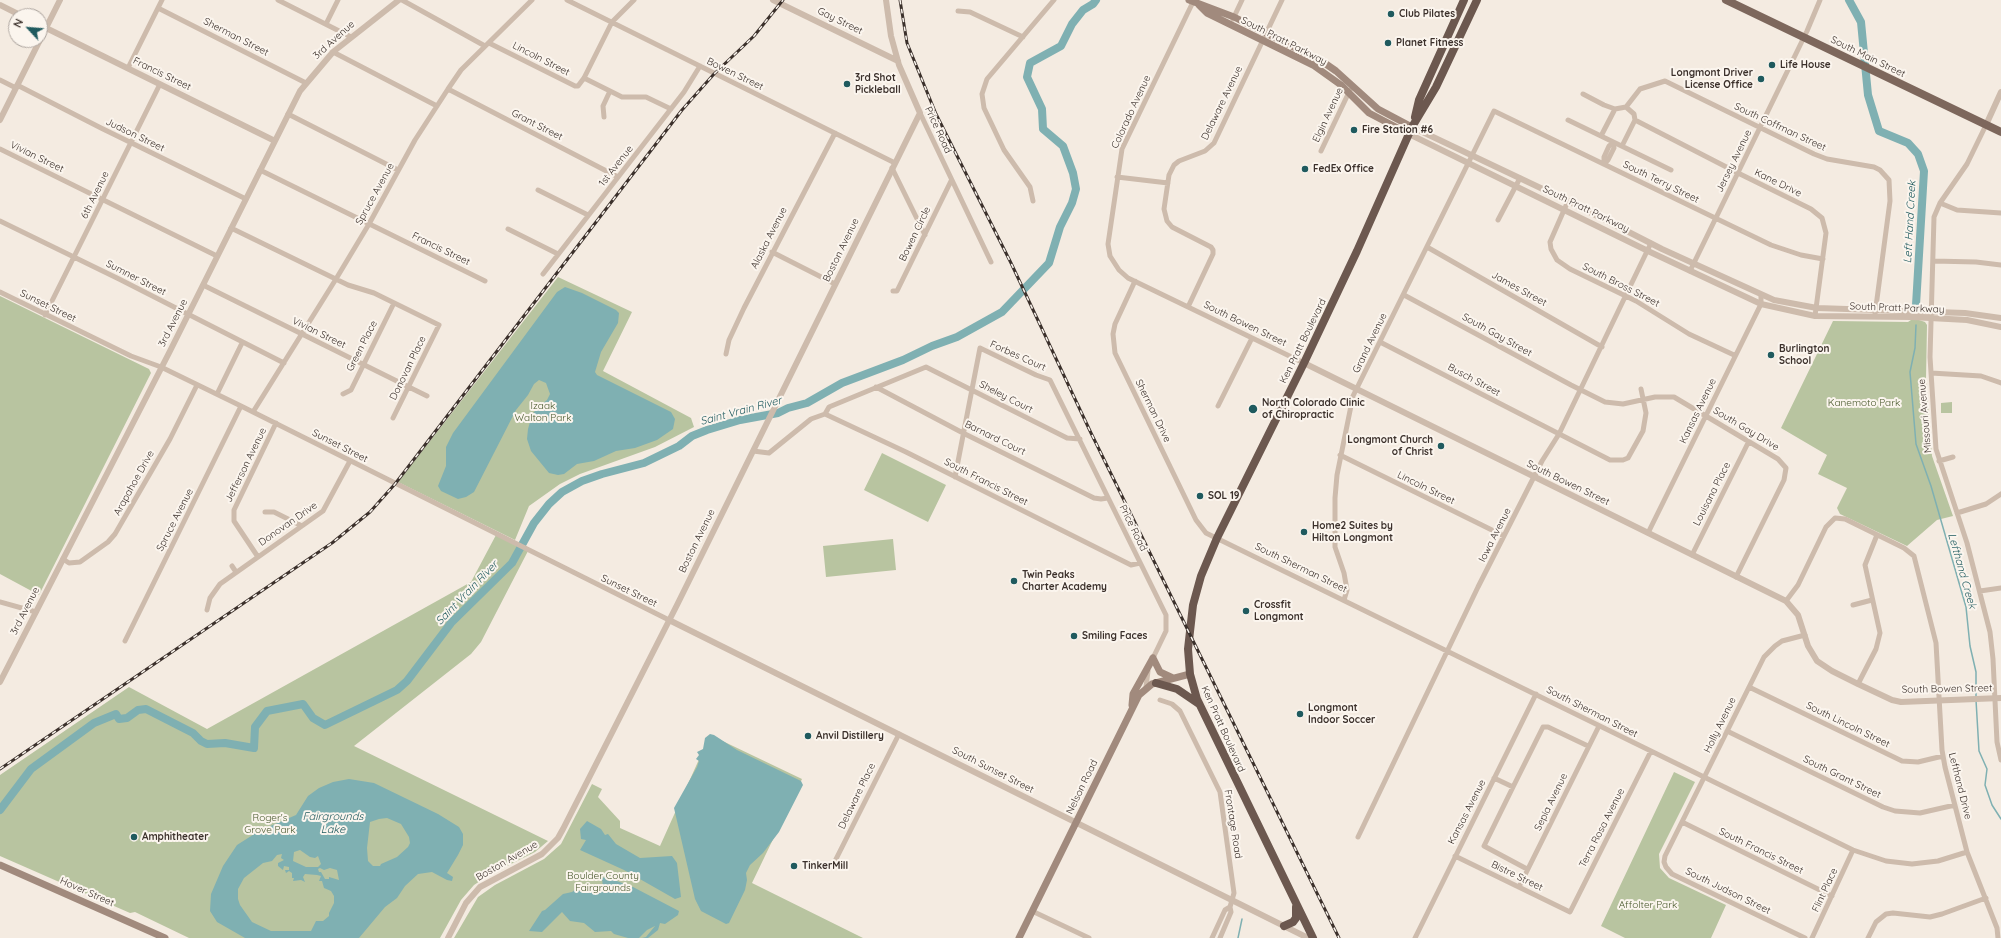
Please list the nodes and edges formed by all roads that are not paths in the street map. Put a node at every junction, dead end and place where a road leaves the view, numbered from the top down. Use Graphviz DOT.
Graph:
graph roads {
  1 [pos="60,0"];
  2 [pos="162,0"];
  3 [pos="278,0"];
  4 [pos="338,0"];
  5 [pos="399,0"];
  6 [pos="402,0"];
  7 [pos="532,0"];
  8 [pos="567,0"];
  9 [pos="634,0"];
  10 [pos="773,0"];
  11 [pos="886,0"];
  12 [pos="1054,0"];
  13 [pos="1242,0"];
  14 [pos="1282,0"];
  15 [pos="1464,0"];
  16 [pos="1477,0"];
  17 [pos="1726,0"];
  18 [pos="1820,0"];
  19 [pos="1194,2"];
  20 [pos="158,8"];
  21 [pos="958,11"];
  22 [pos="1234,17"];
  23 [pos="48,19"];
  24 [pos="612,22"];
  25 [pos="326,24"];
  26 [pos="1231,25"];
  27 [pos="48,29"];
  28 [pos="351,37"];
  29 [pos="1023,37"];
  30 [pos="1265,37"];
  31 [pos="1804,38"];
  32 [pos="487,44"];
  33 [pos="34,48"];
  34 [pos="333,52"];
  35 [pos="898,61"];
  36 [pos="700,66"];
  37 [pos="128,68"];
  38 [pos="584,78"];
  39 [pos="0,80"];
  40 [pos="306,83"];
  41 [pos="160,84"];
  42 [pos="17,86"];
  43 [pos="1352,86"];
  44 [pos="448,89"];
  45 [pos="610,91"];
  46 [pos="2001,92"];
  47 [pos="1348,94"];
  48 [pos="1583,94"];
  49 [pos="437,106"];
  50 [pos="1626,106"];
  51 [pos="671,109"];
  52 [pos="1615,109"];
  53 [pos="1494,111"];
  54 [pos="920,113"];
  55 [pos="288,114"];
  56 [pos="604,117"];
  57 [pos="0,120"];
  58 [pos="1568,120"];
  59 [pos="1635,120"];
  60 [pos="1986,125"];
  61 [pos="1760,128"];
  62 [pos="1410,130"];
  63 [pos="2001,132"];
  64 [pos="835,133"];
  65 [pos="1601,136"];
  66 [pos="275,141"];
  67 [pos="131,142"];
  68 [pos="1613,143"];
  69 [pos="1622,146"];
  70 [pos="0,149"];
  71 [pos="1321,151"];
  72 [pos="1472,156"];
  73 [pos="1468,163"];
  74 [pos="1604,164"];
  75 [pos="893,166"];
  76 [pos="260,170"];
  77 [pos="398,170"];
  78 [pos="1671,170"];
  79 [pos="1738,173"];
  80 [pos="618,177"];
  81 [pos="1117,177"];
  82 [pos="1520,178"];
  83 [pos="951,181"];
  84 [pos="1168,184"];
  85 [pos="1516,186"];
  86 [pos="538,190"];
  87 [pos="246,199"];
  88 [pos="102,200"];
  89 [pos="1033,201"];
  90 [pos="1568,201"];
  91 [pos="1940,203"];
  92 [pos="1564,210"];
  93 [pos="2001,213"];
  94 [pos="588,215"];
  95 [pos="1715,218"];
  96 [pos="1498,220"];
  97 [pos="0,221"];
  98 [pos="369,224"];
  99 [pos="232,228"];
  100 [pos="508,229"];
  101 [pos="925,235"];
  102 [pos="1651,243"];
  103 [pos="1427,247"];
  104 [pos="1648,251"];
  105 [pos="772,252"];
  106 [pos="558,254"];
  107 [pos="217,256"];
  108 [pos="74,257"];
  109 [pos="1823,259"];
  110 [pos="1112,260"];
  111 [pos="1933,261"];
  112 [pos="991,262"];
  113 [pos="1694,264"];
  114 [pos="2001,265"];
  115 [pos="1690,271"];
  116 [pos="543,274"];
  117 [pos="336,280"];
  118 [pos="484,281"];
  119 [pos="1135,281"];
  120 [pos="835,284"];
  121 [pos="203,285"];
  122 [pos="893,291"];
  123 [pos="0,292"];
  124 [pos="1404,295"];
  125 [pos="1761,295"];
  126 [pos="1626,296"];
  127 [pos="394,303"];
  128 [pos="1761,304"];
  129 [pos="1188,307"];
  130 [pos="1817,308"];
  131 [pos="1875,313"];
  132 [pos="188,314"];
  133 [pos="45,315"];
  134 [pos="1816,316"];
  135 [pos="1932,316"];
  136 [pos="2001,318"];
  137 [pos="2001,327"];
  138 [pos="302,335"];
  139 [pos="1252,338"];
  140 [pos="1380,342"];
  141 [pos="242,343"];
  142 [pos="1602,347"];
  143 [pos="726,354"];
  144 [pos="1734,355"];
  145 [pos="284,363"];
  146 [pos="1304,363"];
  147 [pos="364,364"];
  148 [pos="161,367"];
  149 [pos="1931,373"];
  150 [pos="1050,380"];
  151 [pos="2001,383"];
  152 [pos="197,384"];
  153 [pos="409,386"];
  154 [pos="876,387"];
  155 [pos="1640,388"];
  156 [pos="1357,389"];
  157 [pos="972,390"];
  158 [pos="1581,390"];
  159 [pos="217,394"];
  160 [pos="343,394"];
  161 [pos="427,396"];
  162 [pos="1643,399"];
  163 [pos="241,406"];
  164 [pos="1218,406"];
  165 [pos="253,412"];
  166 [pos="825,414"];
  167 [pos="1706,415"];
  168 [pos="393,418"];
  169 [pos="276,423"];
  170 [pos="963,433"];
  171 [pos="1559,434"];
  172 [pos="1080,439"];
  173 [pos="1748,441"];
  174 [pos="753,451"];
  175 [pos="1340,455"];
  176 [pos="1953,457"];
  177 [pos="350,461"];
  178 [pos="1939,461"];
  179 [pos="955,477"];
  180 [pos="1534,477"];
  181 [pos="2001,494"];
  182 [pos="1108,498"];
  183 [pos="266,512"];
  184 [pos="1957,513"];
  185 [pos="302,526"];
  186 [pos="1648,533"];
  187 [pos="1878,535"];
  188 [pos="1504,536"];
  189 [pos="1217,538"];
  190 [pos="1692,555"];
  191 [pos="258,556"];
  192 [pos="63,559"];
  193 [pos="1140,562"];
  194 [pos="232,566"];
  195 [pos="236,572"];
  196 [pos="1736,577"];
  197 [pos="2001,588"];
  198 [pos="1980,591"];
  199 [pos="1344,600"];
  200 [pos="1872,600"];
  201 [pos="1786,601"];
  202 [pos="0,602"];
  203 [pos="1853,605"];
  204 [pos="207,610"];
  205 [pos="36,612"];
  206 [pos="669,620"];
  207 [pos="1805,635"];
  208 [pos="125,642"];
  209 [pos="1447,651"];
  210 [pos="1153,658"];
  211 [pos="1190,674"];
  212 [pos="1175,678"];
  213 [pos="0,682"];
  214 [pos="1156,683"];
  215 [pos="1858,684"];
  216 [pos="1146,687"];
  217 [pos="1749,687"];
  218 [pos="1536,694"];
  219 [pos="1994,698"];
  220 [pos="2001,698"];
  221 [pos="1160,700"];
  222 [pos="1939,700"];
  223 [pos="1200,705"];
  224 [pos="1130,712"];
  225 [pos="1598,726"];
  226 [pos="1727,731"];
  227 [pos="899,734"];
  228 [pos="1588,746"];
  229 [pos="1651,751"];
  230 [pos="1943,756"];
  231 [pos="2001,760"];
  232 [pos="1704,777"];
  233 [pos="1494,778"];
  234 [pos="1513,787"];
  235 [pos="1955,805"];
  236 [pos="1076,822"];
  237 [pos="1682,822"];
  238 [pos="1358,838"];
  239 [pos="1670,846"];
  240 [pos="1853,850"];
  241 [pos="1967,852"];
  242 [pos="1455,856"];
  243 [pos="0,865"];
  244 [pos="832,867"];
  245 [pos="1527,868"];
  246 [pos="1519,887"];
  247 [pos="1832,896"];
  248 [pos="1986,898"];
  249 [pos="1233,900"];
  250 [pos="1296,904"];
  251 [pos="1230,907"];
  252 [pos="1032,911"];
  253 [pos="1570,912"];
  254 [pos="1284,926"];
  255 [pos="165,938"];
  256 [pos="448,938"];
  257 [pos="1018,938"];
  258 [pos="1089,938"];
  259 [pos="1212,938"];
  260 [pos="1220,938"];
  261 [pos="1308,938"];
  262 [pos="1313,938"];
  263 [pos="1415,938"];
  264 [pos="1805,938"];
  265 [pos="1812,938"];
  266 [pos="1868,938"];
  267 [pos="1998,938"];
  1 -- 23 [label="street"];
  2 -- 20 [label="street"];
  3 -- 25 [label="street"];
  4 -- 25 [label="street"];
  5 -- 28 [label="street, 3rd Avenue"];
  6 -- 32 [label="street, Lincoln Street"];
  7 -- 32 [label="street, Spruce Avenue"];
  8 -- 24 [label="street, Bowen Street"];
  9 -- 24 [label="street"];
  10 -- 35 [label="street, Gay Street"];
  11 -- 35 [label="street, Price Road"];
  12 -- 29 [label="street"];
  13 -- 22 [label="street"];
  14 -- 30 [label="street, Delaware Avenue"];
  15 -- 62 [label="highway, Ken Pratt Boulevard"];
  16 -- 62 [label="highway, Ken Pratt Boulevard"];
  17 -- 31 [label="main road, South Main Street"];
  18 -- 31 [label="street, Jersey Avenue"];
  19 -- 22 [label="main road, South Pratt Parkway"];
  19 -- 26 [label="main road, South Pratt Parkway"];
  19 -- 81 [label="street, Colorado Avenue"];
  20 -- 37 [label="street"];
  20 -- 40 [label="street, Sherman Street"];
  21 -- 29 [label="street"];
  22 -- 26 [label="street"];
  22 -- 30 [label="main road, South Pratt Parkway"];
  24 -- 36 [label="street, Bowen Street"];
  24 -- 38 [label="street"];
  25 -- 28 [label="street"];
  26 -- 30 [label="main road, South Pratt Parkway"];
  27 -- 37 [label="street, Francis Street"];
  28 -- 34 [label="street, 3rd Avenue"];
  29 -- 89 [label="street"];
  30 -- 43 [label="main road, South Pratt Parkway"];
  30 -- 47 [label="main road, South Pratt Parkway"];
  30 -- 84 [label="street, Delaware Avenue"];
  31 -- 60 [label="main road, South Main Street"];
  31 -- 61 [label="street, Jersey Avenue"];
  32 -- 38 [label="street, Lincoln Street"];
  32 -- 44 [label="street, Spruce Avenue"];
  33 -- 42 [label="street"];
  34 -- 40 [label="street, 3rd Avenue"];
  34 -- 49 [label="street"];
  35 -- 54 [label="street, Price Road"];
  36 -- 51 [label="street, 1st Avenue"];
  36 -- 64 [label="street, Bowen Street"];
  37 -- 41 [label="street, Francis Street"];
  38 -- 45 [label="street"];
  39 -- 42 [label="street, Judson Street"];
  40 -- 55 [label="street, 3rd Avenue"];
  41 -- 66 [label="street, Francis Street"];
  41 -- 67 [label="street, 6th Avenue"];
  42 -- 57 [label="street"];
  42 -- 67 [label="street, Judson Street"];
  43 -- 47 [label="street, Elgin Avenue"];
  43 -- 62 [label="main road, South Pratt Parkway"];
  44 -- 49 [label="street, Spruce Avenue"];
  44 -- 80 [label="street, Grant Street"];
  45 -- 51 [label="street"];
  45 -- 56 [label="street"];
  46 -- 60 [label="street"];
  47 -- 62 [label="main road, South Pratt Parkway"];
  47 -- 71 [label="street, Elgin Avenue"];
  48 -- 52 [label="street"];
  49 -- 77 [label="street, Spruce Avenue"];
  50 -- 52 [label="street"];
  50 -- 59 [label="street"];
  50 -- 61 [label="street, South Coffman Street"];
  51 -- 80 [label="street, 1st Avenue"];
  52 -- 65 [label="street"];
  53 -- 72 [label="street, Grand Avenue"];
  53 -- 74 [label="street, South Terry Street"];
  54 -- 75 [label="street, Boston Avenue"];
  54 -- 83 [label="street, Price Road"];
  55 -- 66 [label="street, 3rd Avenue"];
  55 -- 77 [label="street"];
  58 -- 65 [label="street, South Terry Street"];
  59 -- 69 [label="street"];
  59 -- 79 [label="street, Kane Drive"];
  60 -- 63 [label="main road, South Main Street"];
  60 -- 91 [label="street, Missouri Avenue"];
  61 -- 79 [label="street, Jersey Avenue"];
  61 -- 131 [label="street, South Coffman Street"];
  62 -- 72 [label="street, South Pratt Parkway"];
  62 -- 73 [label="street, South Pratt Parkway"];
  62 -- 146 [label="highway, Ken Pratt Boulevard"];
  64 -- 75 [label="street, Bowen Street"];
  64 -- 105 [label="street, Alaska Avenue"];
  65 -- 68 [label="street, South Terry Street"];
  66 -- 76 [label="street, 3rd Avenue"];
  67 -- 87 [label="street, Judson Street"];
  67 -- 88 [label="street, 6th Avenue"];
  68 -- 69 [label="street, South Terry Street"];
  68 -- 74 [label="street"];
  69 -- 78 [label="street, South Terry Street"];
  70 -- 88 [label="street, Vivian Street"];
  72 -- 73 [label="street, Grand Avenue"];
  72 -- 82 [label="street, South Pratt Parkway"];
  73 -- 85 [label="street, South Pratt Parkway"];
  73 -- 103 [label="street, Grand Avenue"];
  74 -- 95 [label="street, South Terry Street"];
  75 -- 101 [label="street"];
  75 -- 120 [label="street, Boston Avenue"];
  76 -- 87 [label="street, 3rd Avenue"];
  76 -- 98 [label="street, Francis Street"];
  77 -- 98 [label="street, Spruce Avenue"];
  79 -- 95 [label="street, Jersey Avenue"];
  79 -- 109 [label="street, Kane Drive"];
  80 -- 94 [label="street, 1st Avenue"];
  81 -- 84 [label="street"];
  81 -- 110 [label="street, Colorado Avenue"];
  82 -- 85 [label="street"];
  82 -- 90 [label="street, South Pratt Parkway"];
  83 -- 101 [label="street, Bowen Circle"];
  83 -- 112 [label="street, Price Road"];
  84 -- 129 [label="street, Delaware Avenue"];
  85 -- 92 [label="street, South Pratt Parkway"];
  85 -- 96 [label="street"];
  86 -- 94 [label="street"];
  87 -- 99 [label="street, 3rd Avenue"];
  88 -- 107 [label="street, Vivian Street"];
  88 -- 108 [label="street, 6th Avenue"];
  90 -- 92 [label="street, South Bross Street"];
  90 -- 102 [label="street, South Pratt Parkway"];
  91 -- 93 [label="street"];
  91 -- 111 [label="street, Missouri Avenue"];
  92 -- 104 [label="street, South Pratt Parkway"];
  92 -- 126 [label="street, South Bross Street"];
  94 -- 106 [label="street, 1st Avenue"];
  95 -- 109 [label="street, South Terry Street"];
  95 -- 113 [label="street, Jersey Avenue"];
  97 -- 108 [label="street, Sumner Street"];
  98 -- 117 [label="street, Spruce Avenue"];
  98 -- 118 [label="street, Francis Street"];
  99 -- 107 [label="street, 3rd Avenue"];
  99 -- 117 [label="street"];
  100 -- 106 [label="street"];
  101 -- 122 [label="street, Bowen Circle"];
  102 -- 104 [label="street, Iowa Avenue"];
  102 -- 113 [label="street, South Pratt Parkway"];
  103 -- 124 [label="street, Grand Avenue"];
  103 -- 142 [label="street, James Street"];
  104 -- 115 [label="street, South Pratt Parkway"];
  104 -- 126 [label="street, Iowa Avenue"];
  105 -- 120 [label="street"];
  105 -- 143 [label="street, Alaska Avenue"];
  106 -- 116 [label="street, 1st Avenue"];
  107 -- 121 [label="street, 3rd Avenue"];
  108 -- 132 [label="street, Sumner Street"];
  108 -- 133 [label="street, 6th Avenue"];
  109 -- 130 [label="street, Kane Drive"];
  110 -- 119 [label="street, South Bowen Street"];
  111 -- 114 [label="street"];
  111 -- 135 [label="street, Missouri Avenue"];
  113 -- 115 [label="street, Jersey Avenue"];
  113 -- 125 [label="street, South Pratt Parkway"];
  115 -- 128 [label="street, South Pratt Parkway"];
  117 -- 127 [label="street"];
  117 -- 138 [label="street, Spruce Avenue"];
  119 -- 129 [label="street, South Bowen Street"];
  119 -- 189 [label="street, Sherman Drive"];
  120 -- 174 [label="street, Boston Avenue"];
  121 -- 132 [label="street, 3rd Avenue"];
  121 -- 138 [label="street, Vivian Street"];
  123 -- 133 [label="street, Sunset Street"];
  124 -- 140 [label="street, Grand Avenue"];
  124 -- 158 [label="street, South Gay Street"];
  125 -- 128 [label="street, Kansas Avenue"];
  125 -- 130 [label="street, South Pratt Parkway"];
  126 -- 142 [label="street, Iowa Avenue"];
  126 -- 144 [label="street, South Bross Street"];
  127 -- 147 [label="street, Green Place"];
  127 -- 153 [label="street, Donovan Place"];
  128 -- 134 [label="street, South Pratt Parkway"];
  128 -- 144 [label="street, Kansas Avenue"];
  129 -- 139 [label="street, South Bowen Street"];
  130 -- 131 [label="street, South Pratt Parkway"];
  130 -- 134 [label="street, Kane Drive"];
  131 -- 134 [label="street, South Pratt Parkway"];
  131 -- 135 [label="street, South Pratt Parkway"];
  132 -- 141 [label="street, Sumner Street"];
  132 -- 148 [label="street, 3rd Avenue"];
  133 -- 148 [label="street, Sunset Street"];
  135 -- 136 [label="street, South Pratt Parkway"];
  135 -- 137 [label="street, South Pratt Parkway"];
  135 -- 149 [label="street, Missouri Avenue"];
  138 -- 145 [label="street, Spruce Avenue"];
  138 -- 147 [label="street, Vivian Street"];
  139 -- 146 [label="street, South Bowen Street"];
  139 -- 164 [label="street"];
  140 -- 156 [label="street, Grand Avenue"];
  140 -- 171 [label="street, Busch Street"];
  141 -- 145 [label="street, Sumner Street"];
  141 -- 159 [label="street"];
  142 -- 158 [label="street, Iowa Avenue"];
  144 -- 167 [label="street, Kansas Avenue"];
  145 -- 165 [label="street, Spruce Avenue"];
  146 -- 156 [label="street, South Bowen Street"];
  146 -- 189 [label="highway, Ken Pratt Boulevard"];
  147 -- 153 [label="street, Vivian Street"];
  147 -- 160 [label="street, Green Place"];
  148 -- 152 [label="street, Sunset Street"];
  148 -- 192 [label="street, 3rd Avenue"];
  149 -- 151 [label="street"];
  149 -- 178 [label="street, Missouri Avenue"];
  150 -- 157 [label="street, Forbes Court"];
  150 -- 172 [label="street, Price Road"];
  152 -- 159 [label="street, Sunset Street"];
  152 -- 192 [label="street, Arapahoe Drive"];
  153 -- 161 [label="street, Vivian Street"];
  153 -- 168 [label="street, Donovan Place"];
  154 -- 157 [label="street, Sheley Court"];
  154 -- 166 [label="street"];
  154 -- 170 [label="street, Barnard Court"];
  155 -- 162 [label="street, Busch Street"];
  156 -- 175 [label="street, Grand Avenue"];
  156 -- 180 [label="street, South Bowen Street"];
  157 -- 170 [label="street"];
  157 -- 172 [label="street, Sheley Court"];
  158 -- 162 [label="street, South Gay Drive"];
  158 -- 171 [label="street, Iowa Avenue"];
  159 -- 163 [label="street, Sunset Street"];
  162 -- 167 [label="street, South Gay Drive"];
  162 -- 171 [label="street, Busch Street"];
  163 -- 165 [label="street, Sunset Street"];
  163 -- 208 [label="street, Spruce Avenue"];
  165 -- 169 [label="street, Sunset Street"];
  166 -- 174 [label="street"];
  166 -- 179 [label="street, South Francis Street"];
  167 -- 173 [label="street, South Gay Drive"];
  167 -- 186 [label="street, Kansas Avenue"];
  169 -- 177 [label="street, Sunset Street"];
  169 -- 191 [label="street, Jefferson Avenue"];
  170 -- 179 [label="street"];
  170 -- 182 [label="street, Barnard Court"];
  171 -- 180 [label="street, Iowa Avenue"];
  172 -- 182 [label="street, Price Road"];
  173 -- 190 [label="street, Louisana Place"];
  173 -- 196 [label="street, South Gay Drive"];
  174 -- 206 [label="street, Boston Avenue"];
  175 -- 188 [label="street, Lincoln Street"];
  175 -- 199 [label="street, Grand Avenue"];
  176 -- 178 [label="street"];
  177 -- 185 [label="street, Donovan Drive"];
  177 -- 206 [label="street, Sunset Street"];
  178 -- 184 [label="street, Missouri Avenue"];
  179 -- 193 [label="street, South Francis Street"];
  180 -- 186 [label="street, South Bowen Street"];
  180 -- 188 [label="street, Iowa Avenue"];
  181 -- 184 [label="street"];
  182 -- 193 [label="street, Price Road"];
  183 -- 185 [label="street"];
  184 -- 198 [label="street, Missouri Avenue"];
  185 -- 191 [label="street, Donovan Drive"];
  186 -- 190 [label="street, South Bowen Street"];
  187 -- 200 [label="street"];
  187 -- 201 [label="street, Lefthand Drive"];
  187 -- 222 [label="street, Lefthand Drive"];
  188 -- 209 [label="street, Iowa Avenue"];
  189 -- 199 [label="street, South Sherman Street"];
  189 -- 211 [label="highway, Ken Pratt Boulevard"];
  190 -- 196 [label="street, South Bowen Street"];
  191 -- 195 [label="street, Donovan Drive"];
  192 -- 205 [label="street, 3rd Avenue"];
  193 -- 210 [label="street, Price Road"];
  194 -- 195 [label="street"];
  195 -- 204 [label="street, Donovan Drive"];
  196 -- 201 [label="street, South Bowen Street"];
  197 -- 198 [label="street"];
  198 -- 219 [label="street, Missouri Avenue"];
  199 -- 209 [label="street, South Sherman Street"];
  200 -- 203 [label="street"];
  200 -- 215 [label="street"];
  201 -- 207 [label="street, South Bowen Street"];
  202 -- 205 [label="street"];
  205 -- 213 [label="street, 3rd Avenue"];
  206 -- 227 [label="street, South Sunset Street"];
  206 -- 256 [label="street, Boston Avenue"];
  207 -- 215 [label="street, South Bowen Street"];
  207 -- 217 [label="street, Holly Avenue"];
  209 -- 218 [label="street, South Sherman Street"];
  209 -- 238 [label="street, Iowa Avenue"];
  210 -- 212 [label="main road"];
  210 -- 216 [label="street, Price Road"];
  210 -- 224 [label="main road"];
  211 -- 212 [label="main road"];
  211 -- 223 [label="highway, Ken Pratt Boulevard"];
  212 -- 214 [label="main road"];
  214 -- 216 [label="main road"];
  214 -- 223 [label="highway"];
  215 -- 222 [label="street, South Bowen Street"];
  216 -- 224 [label="main road, Nelson Road"];
  217 -- 226 [label="street, Holly Avenue"];
  217 -- 230 [label="street, South Lincoln Street"];
  218 -- 225 [label="street, South Sherman Street"];
  218 -- 233 [label="street, Kansas Avenue"];
  219 -- 220 [label="street, South Bowen Street"];
  219 -- 222 [label="street, South Bowen Street"];
  219 -- 231 [label="street, Missouri Avenue"];
  221 -- 249 [label="street, Frontage Road"];
  222 -- 230 [label="street, Lefthand Drive"];
  223 -- 250 [label="highway, Ken Pratt Boulevard"];
  224 -- 236 [label="main road, Nelson Road"];
  225 -- 228 [label="street, Sepia Avenue"];
  225 -- 229 [label="street, South Sherman Street"];
  226 -- 232 [label="street, Holly Avenue"];
  226 -- 235 [label="street, South Grant Street"];
  227 -- 236 [label="street, South Sunset Street"];
  227 -- 244 [label="street, Delaware Place"];
  228 -- 234 [label="street"];
  228 -- 245 [label="street, Sepia Avenue"];
  229 -- 232 [label="street, South Sherman Street"];
  229 -- 253 [label="street, Terra Rosa Avenue"];
  230 -- 235 [label="street, Lefthand Drive"];
  232 -- 237 [label="street, Holly Avenue"];
  232 -- 240 [label="street, South Sherman Street"];
  233 -- 234 [label="street"];
  233 -- 242 [label="street, Kansas Avenue"];
  234 -- 245 [label="street"];
  235 -- 241 [label="street, Lefthand Drive"];
  236 -- 249 [label="street, South Sunset Street"];
  236 -- 252 [label="main road, Nelson Road"];
  237 -- 239 [label="street, Holly Avenue"];
  237 -- 247 [label="street, South Francis Street"];
  239 -- 264 [label="street, South Judson Street"];
  240 -- 241 [label="street, South Sherman Street"];
  240 -- 247 [label="street, Flint Place"];
  241 -- 248 [label="street, Lefthand Drive"];
  242 -- 246 [label="street, Bistre Street"];
  242 -- 263 [label="street, Kansas Avenue"];
  243 -- 255 [label="main road, Hover Street"];
  245 -- 246 [label="street, Sepia Avenue"];
  246 -- 253 [label="street, Bistre Street"];
  247 -- 265 [label="street, Flint Place"];
  248 -- 266 [label="street"];
  248 -- 267 [label="street, Lefthand Drive"];
  249 -- 251 [label="street"];
  249 -- 254 [label="street, South Sunset Street"];
  250 -- 254 [label="highway"];
  250 -- 262 [label="highway, Ken Pratt Boulevard"];
  251 -- 259 [label="street"];
  251 -- 260 [label="street"];
  252 -- 257 [label="main road, Nelson Road"];
  252 -- 258 [label="street"];
  254 -- 261 [label="street, South Sunset Street"];
}
